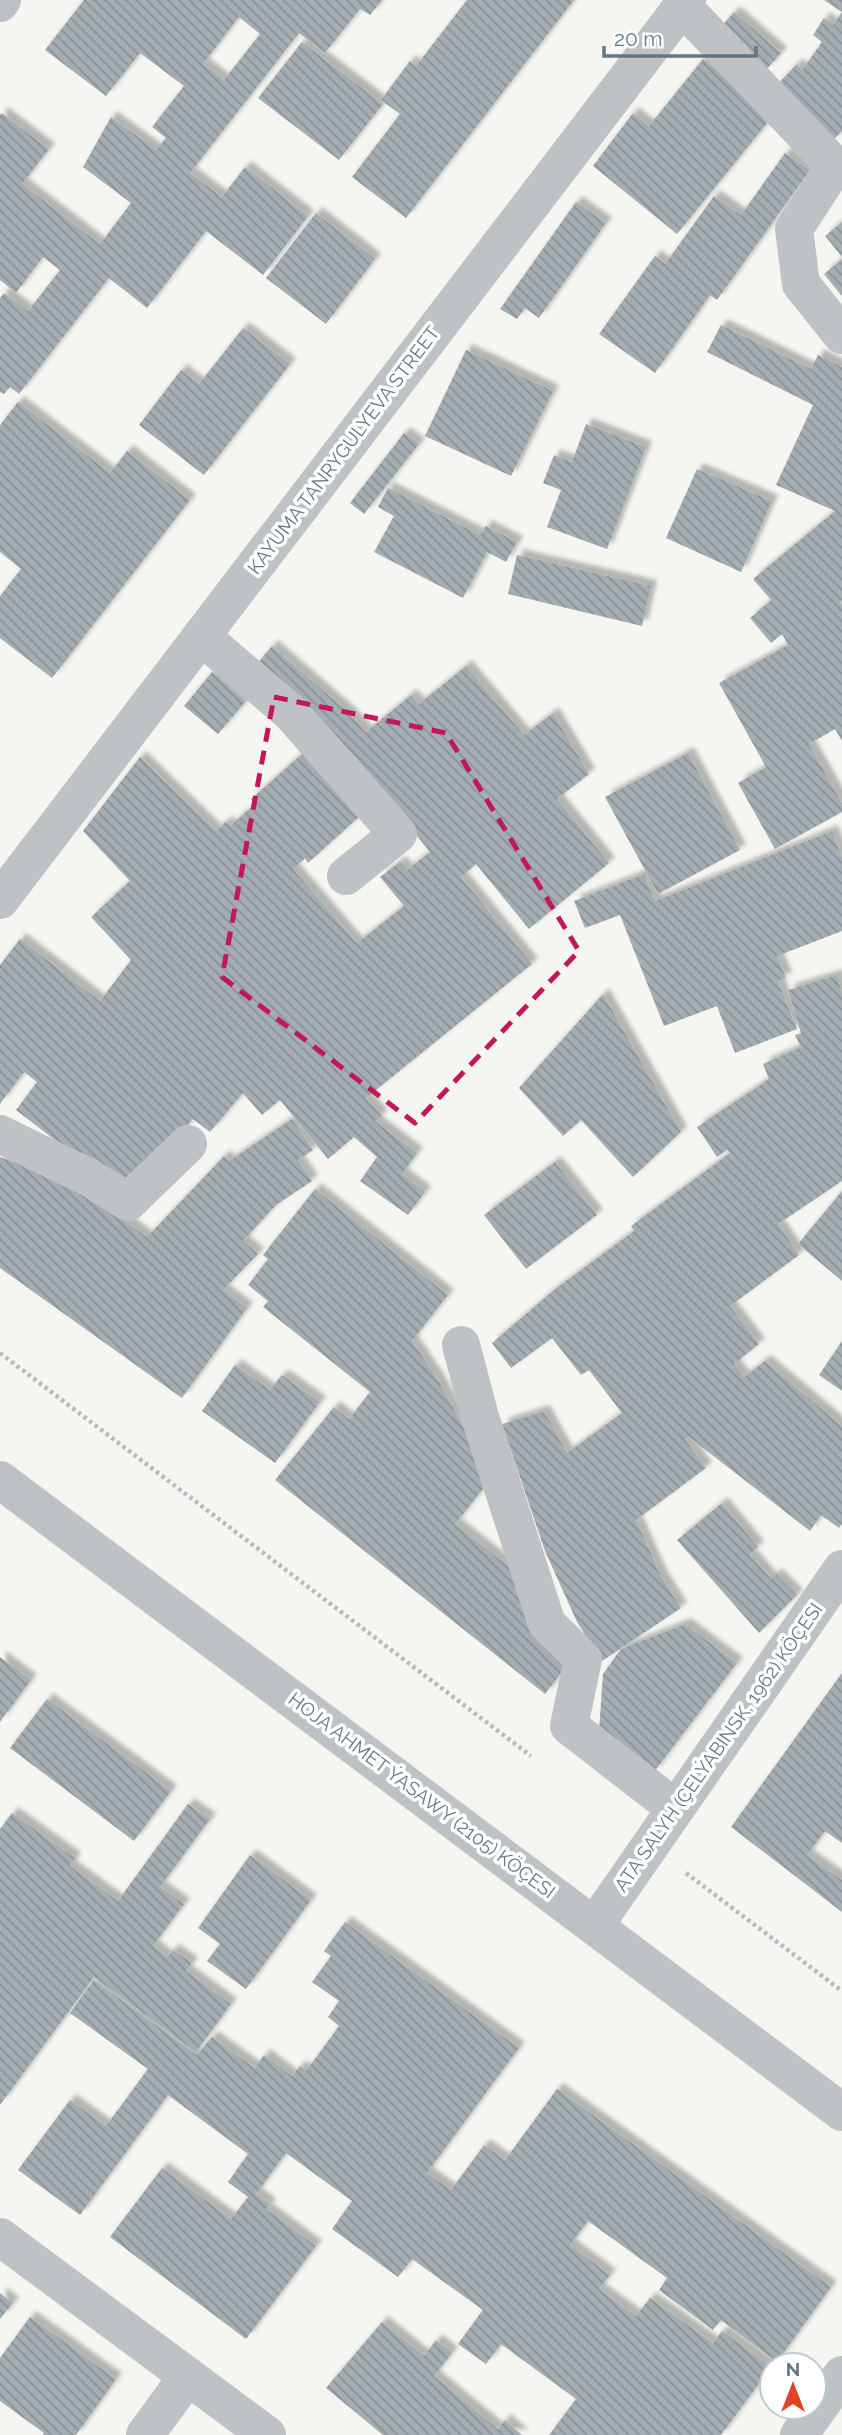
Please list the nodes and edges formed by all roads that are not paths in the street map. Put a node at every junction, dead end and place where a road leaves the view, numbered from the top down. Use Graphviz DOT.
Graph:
graph roads {
  1 [pos="684,3"];
  2 [pos="842,335"];
  3 [pos="201,636"];
  4 [pos="346,876"];
  5 [pos="0,900"];
  6 [pos="0,1134"];
  7 [pos="188,1144"];
  8 [pos="461,1345"];
  9 [pos="0,1480"];
  10 [pos="842,1569"];
  11 [pos="675,1808"];
  12 [pos="594,1924"];
  13 [pos="842,2112"];
  14 [pos="0,2237"];
  15 [pos="842,2375"];
  16 [pos="188,2376"];
  17 [pos="145,2435"];
  18 [pos="267,2435"];
  19 [pos="799,2435"];
  1 -- 2 [label="street"];
  1 -- 3 [label="street, KAYUMA TANRYGULYEVA STREET"];
  3 -- 4 [label="street"];
  3 -- 5 [label="street, KAYUMA TANRYGULYEVA STREET"];
  6 -- 7 [label="street"];
  8 -- 11 [label="street"];
  9 -- 12 [label="street, HOJA AHMET ÝASAWY (2105) KÖÇESI"];
  10 -- 11 [label="street, ATA SALYH (ÇELÝABINSK, 1962) KÖÇESI"];
  11 -- 12 [label="street, ATA SALYH (ÇELÝABINSK, 1962) KÖÇESI"];
  12 -- 13 [label="street, HOJA AHMET ÝASAWY (2105) KÖÇESI"];
  14 -- 16 [label="street"];
  15 -- 19 [label="street"];
  16 -- 17 [label="street"];
  16 -- 18 [label="street"];
}
